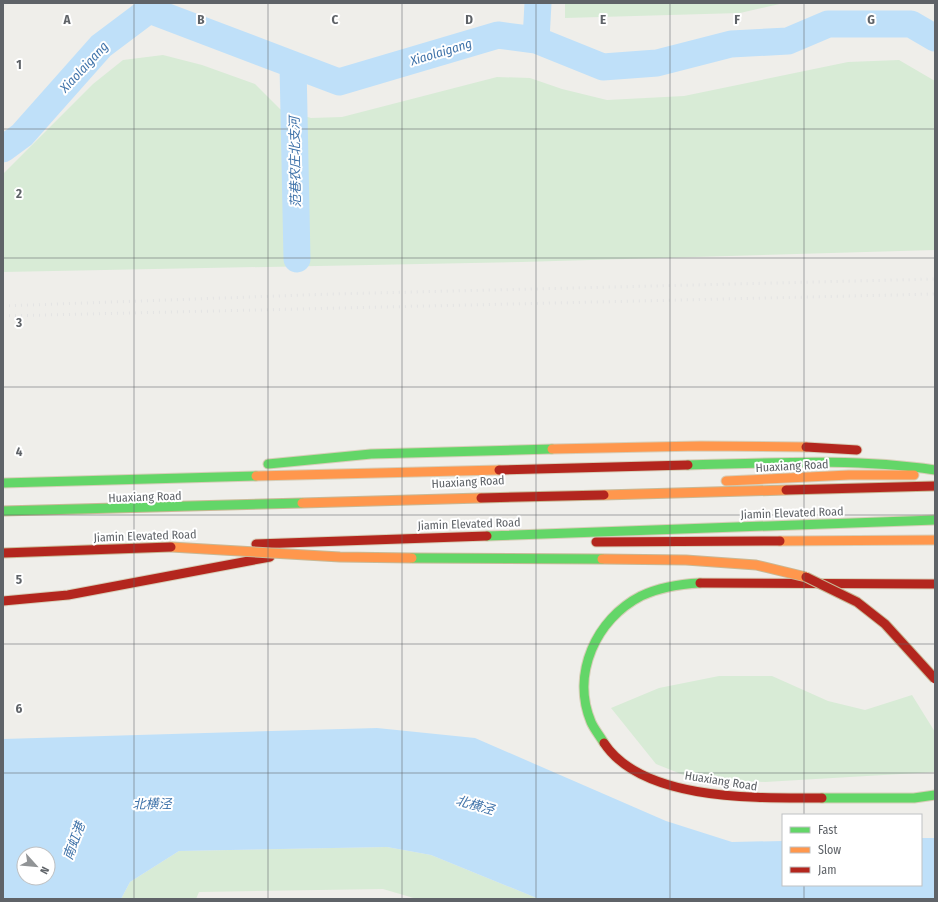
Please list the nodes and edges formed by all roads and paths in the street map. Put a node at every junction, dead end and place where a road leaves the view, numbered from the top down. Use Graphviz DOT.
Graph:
graph roads {
  1 [pos="864,450"];
  2 [pos="935,470"];
  3 [pos="935,474"];
  4 [pos="160,479"];
  5 [pos="3,482"];
  6 [pos="714,482"];
  7 [pos="690,483"];
  8 [pos="935,486"];
  9 [pos="3,513"];
  10 [pos="935,520"];
  11 [pos="935,540"];
  12 [pos="561,543"];
  13 [pos="585,543"];
  14 [pos="175,547"];
  15 [pos="322,547"];
  16 [pos="3,552"];
  17 [pos="935,584"];
  18 [pos="3,601"];
  19 [pos="935,679"];
  20 [pos="935,794"];
  1 -- 4 [label="main road"];
  2 -- 4 [label="main road"];
  3 -- 6 [label="main road, Huaxiang Road"];
  4 -- 5 [label="main road"];
  7 -- 9 [label="main road, Huaxiang Road"];
  8 -- 9 [label="main road, Jiamin Elevated Road, bridge"];
  10 -- 14 [label="main road, Jiamin Elevated Road, bridge"];
  11 -- 13 [label="main road"];
  12 -- 15 [label="main road"];
  14 -- 16 [label="main road, Jiamin Elevated Road, bridge"];
  14 -- 19 [label="main road, bridge"];
  15 -- 16 [label="main road"];
  15 -- 18 [label="main road"];
  17 -- 20 [label="main road, Huaxiang Road"];
}
